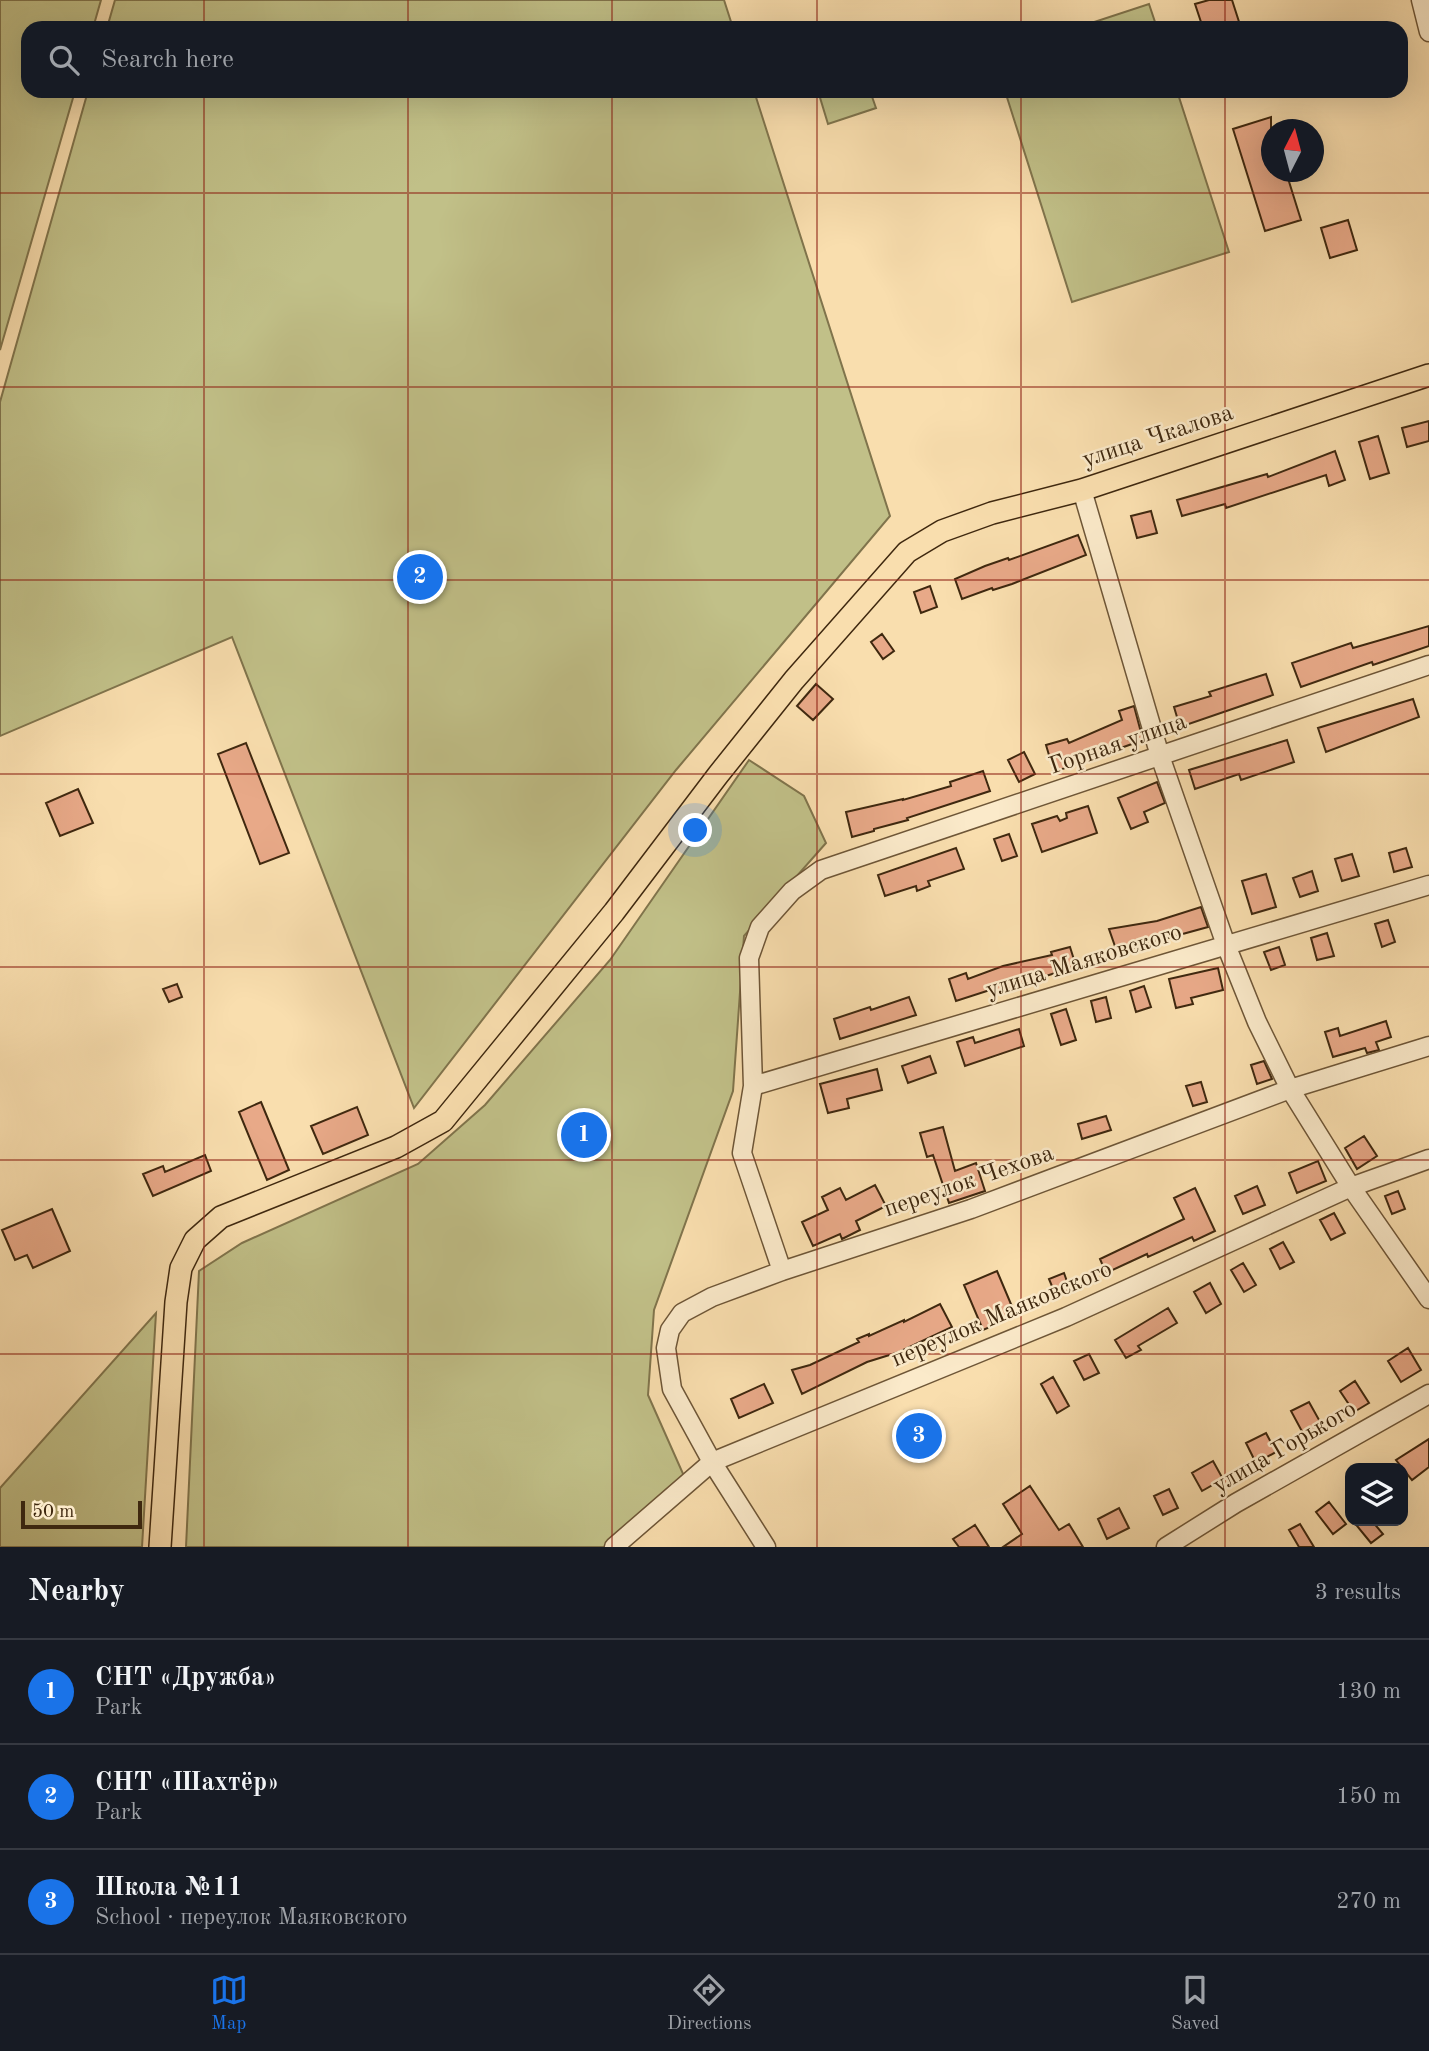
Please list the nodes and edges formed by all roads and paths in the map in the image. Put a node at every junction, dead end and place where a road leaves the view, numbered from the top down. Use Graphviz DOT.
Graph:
graph roads {
  1 [pos="1420,0"];
  2 [pos="1429,32"];
  3 [pos="1429,376"];
  4 [pos="1082,490"];
  5 [pos="1429,665"];
  6 [pos="1160,757"];
  7 [pos="1429,885"];
  8 [pos="1226,945"];
  9 [pos="1429,1046"];
  10 [pos="753,1086"];
  11 [pos="1290,1089"];
  12 [pos="1429,1159"];
  13 [pos="1351,1187"];
  14 [pos="782,1271"];
  15 [pos="1429,1298"];
  16 [pos="1429,1394"];
  17 [pos="712,1462"];
  18 [pos="160,1547"];
  19 [pos="614,1547"];
  20 [pos="766,1547"];
  21 [pos="1166,1547"];
  1 -- 2 [label="street"];
  3 -- 4 [label="main road, улица Чкалова"];
  4 -- 6 [label="street"];
  4 -- 18 [label="main road, улица Чкалова"];
  5 -- 6 [label="street, Горная улица"];
  6 -- 8 [label="street"];
  6 -- 10 [label="street, Горная улица"];
  7 -- 8 [label="street, улица Маяковского"];
  8 -- 10 [label="street, улица Маяковского"];
  8 -- 11 [label="street"];
  9 -- 11 [label="street, переулок Чехова"];
  10 -- 14 [label="street, Горная улица"];
  11 -- 13 [label="street"];
  11 -- 14 [label="street, переулок Чехова"];
  12 -- 13 [label="street, переулок Маяковского"];
  13 -- 15 [label="street"];
  13 -- 17 [label="street, переулок Маяковского"];
  14 -- 17 [label="street, переулок Чехова"];
  16 -- 21 [label="street, улица Горького"];
  17 -- 19 [label="street, переулок Маяковского"];
  17 -- 20 [label="street, переулок Чехова"];
}
